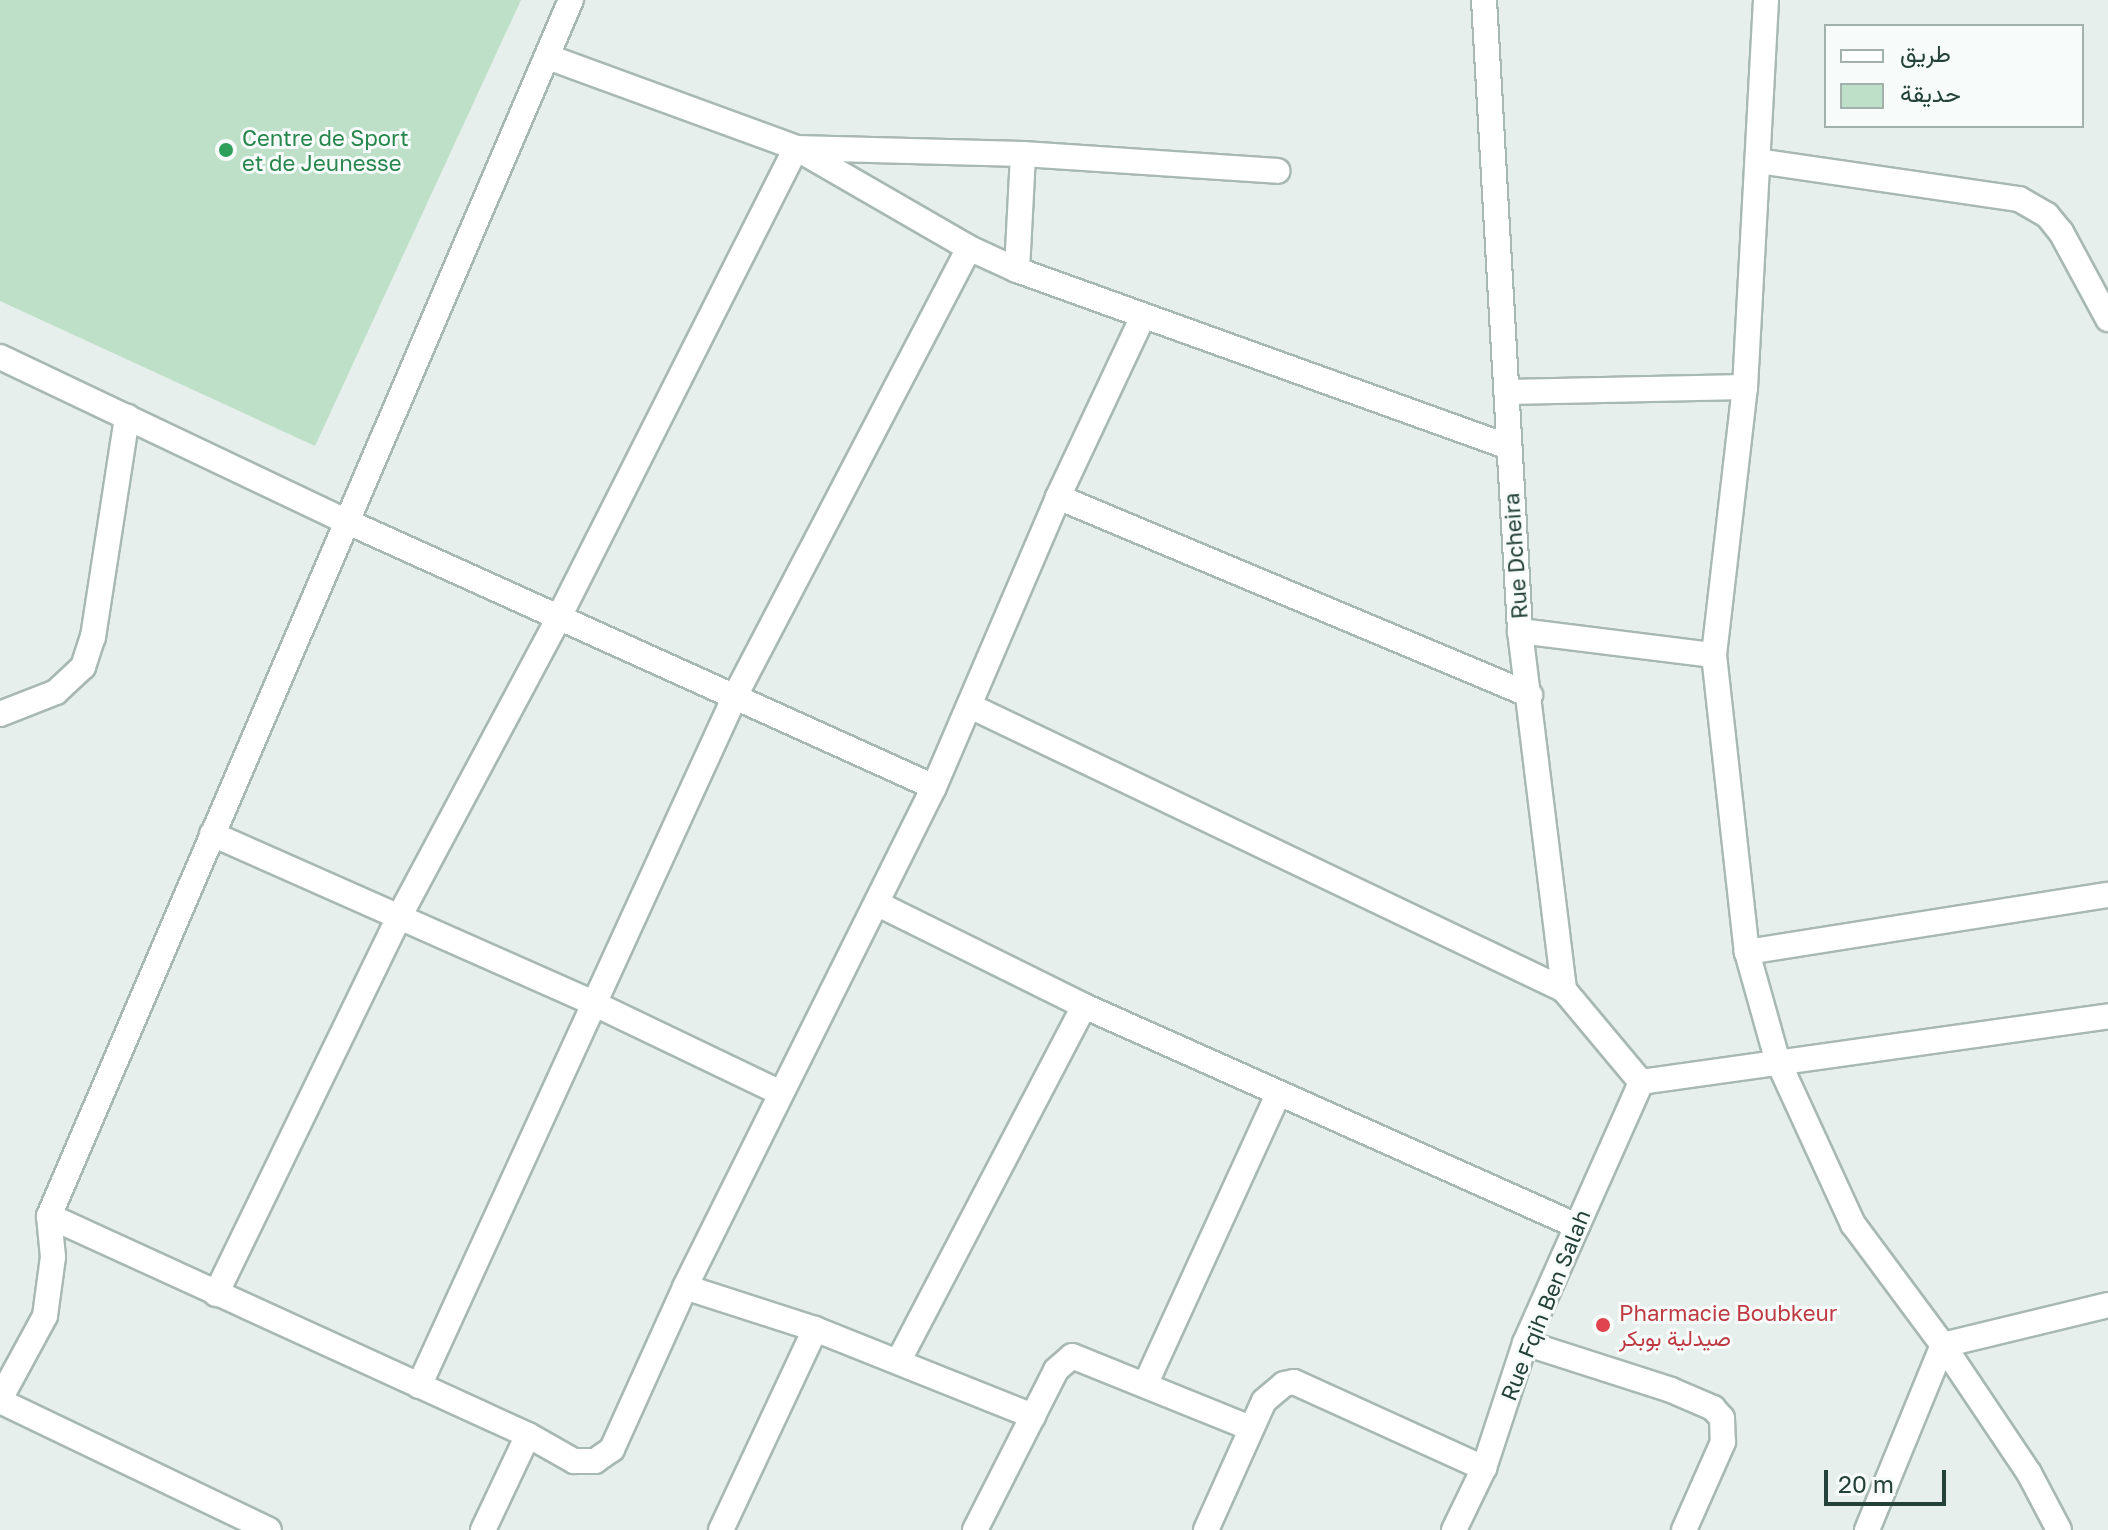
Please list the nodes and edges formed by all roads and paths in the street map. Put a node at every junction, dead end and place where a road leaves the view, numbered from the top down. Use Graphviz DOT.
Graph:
graph roads {
  1 [pos="571,0"];
  2 [pos="1484,0"];
  3 [pos="1766,0"];
  4 [pos="548,57"];
  5 [pos="796,148"];
  6 [pos="1023,154"];
  7 [pos="1758,161"];
  8 [pos="1277,171"];
  9 [pos="969,248"];
  10 [pos="1017,270"];
  11 [pos="1143,316"];
  12 [pos="2108,319"];
  13 [pos="0,357"];
  14 [pos="1745,387"];
  15 [pos="1508,392"];
  16 [pos="127,417"];
  17 [pos="1506,446"];
  18 [pos="1058,497"];
  19 [pos="348,522"];
  20 [pos="560,615"];
  21 [pos="1520,631"];
  22 [pos="1714,655"];
  23 [pos="1530,695"];
  24 [pos="735,696"];
  25 [pos="970,706"];
  26 [pos="0,714"];
  27 [pos="934,787"];
  28 [pos="212,834"];
  29 [pos="2108,895"];
  30 [pos="878,904"];
  31 [pos="399,917"];
  32 [pos="1747,952"];
  33 [pos="1564,990"];
  34 [pos="593,1003"];
  35 [pos="1084,1006"];
  36 [pos="2108,1016"];
  37 [pos="1777,1059"];
  38 [pos="1641,1082"];
  39 [pos="781,1093"];
  40 [pos="1278,1095"];
  41 [pos="49,1216"];
  42 [pos="1577,1226"];
  43 [pos="685,1287"];
  44 [pos="216,1294"];
  45 [pos="2108,1305"];
  46 [pos="815,1329"];
  47 [pos="1525,1343"];
  48 [pos="1943,1345"];
  49 [pos="899,1360"];
  50 [pos="1145,1385"];
  51 [pos="419,1386"];
  52 [pos="0,1400"];
  53 [pos="1033,1416"];
  54 [pos="1250,1428"];
  55 [pos="528,1435"];
  56 [pos="1484,1468"];
  57 [pos="269,1530"];
  58 [pos="483,1530"];
  59 [pos="721,1530"];
  60 [pos="975,1530"];
  61 [pos="1206,1530"];
  62 [pos="1454,1530"];
  63 [pos="1684,1530"];
  64 [pos="1867,1530"];
  65 [pos="2059,1530"];
  1 -- 4 [label="street"];
  2 -- 15 [label="street, Rue Dcheira"];
  3 -- 7 [label="street"];
  4 -- 5 [label="street"];
  4 -- 19 [label="street"];
  5 -- 6 [label="street"];
  5 -- 9 [label="street"];
  5 -- 20 [label="street"];
  6 -- 8 [label="street"];
  6 -- 10 [label="street"];
  7 -- 12 [label="street"];
  7 -- 14 [label="street"];
  9 -- 10 [label="street"];
  9 -- 24 [label="street"];
  10 -- 11 [label="street"];
  11 -- 17 [label="street"];
  11 -- 18 [label="street"];
  13 -- 16 [label="street"];
  14 -- 15 [label="street"];
  14 -- 22 [label="street"];
  15 -- 17 [label="street, Rue Dcheira"];
  16 -- 19 [label="street"];
  16 -- 26 [label="street"];
  17 -- 21 [label="street, Rue Dcheira"];
  18 -- 23 [label="street"];
  18 -- 25 [label="street"];
  19 -- 20 [label="street"];
  19 -- 28 [label="street"];
  20 -- 24 [label="street"];
  20 -- 31 [label="street"];
  21 -- 22 [label="street"];
  21 -- 23 [label="street, Rue Dcheira"];
  22 -- 32 [label="street"];
  23 -- 33 [label="street, Rue Dcheira"];
  24 -- 27 [label="street"];
  24 -- 34 [label="street"];
  25 -- 27 [label="street"];
  25 -- 33 [label="street"];
  27 -- 30 [label="street"];
  28 -- 31 [label="street"];
  28 -- 41 [label="street"];
  29 -- 32 [label="street"];
  30 -- 35 [label="street"];
  30 -- 39 [label="street"];
  31 -- 34 [label="street"];
  31 -- 44 [label="street"];
  32 -- 37 [label="street"];
  33 -- 38 [label="street"];
  34 -- 39 [label="street"];
  34 -- 51 [label="street"];
  35 -- 40 [label="street"];
  35 -- 49 [label="street"];
  36 -- 37 [label="street"];
  37 -- 38 [label="street"];
  37 -- 48 [label="street"];
  38 -- 42 [label="street, Rue Fqih Ben Salah"];
  39 -- 43 [label="street"];
  40 -- 42 [label="street"];
  40 -- 50 [label="street"];
  41 -- 44 [label="street"];
  41 -- 52 [label="street"];
  42 -- 47 [label="street, Rue Fqih Ben Salah"];
  43 -- 46 [label="street"];
  43 -- 55 [label="street"];
  44 -- 51 [label="street"];
  45 -- 48 [label="street"];
  46 -- 49 [label="street"];
  46 -- 59 [label="street"];
  47 -- 56 [label="street, Rue Fqih Ben Salah"];
  47 -- 63 [label="street"];
  48 -- 64 [label="street"];
  48 -- 65 [label="street"];
  49 -- 53 [label="street"];
  50 -- 53 [label="street"];
  50 -- 54 [label="street"];
  51 -- 55 [label="street"];
  52 -- 57 [label="street"];
  53 -- 60 [label="street"];
  54 -- 56 [label="street"];
  54 -- 61 [label="street"];
  55 -- 58 [label="street"];
  56 -- 62 [label="street, Rue Fqih Ben Salah"];
}
